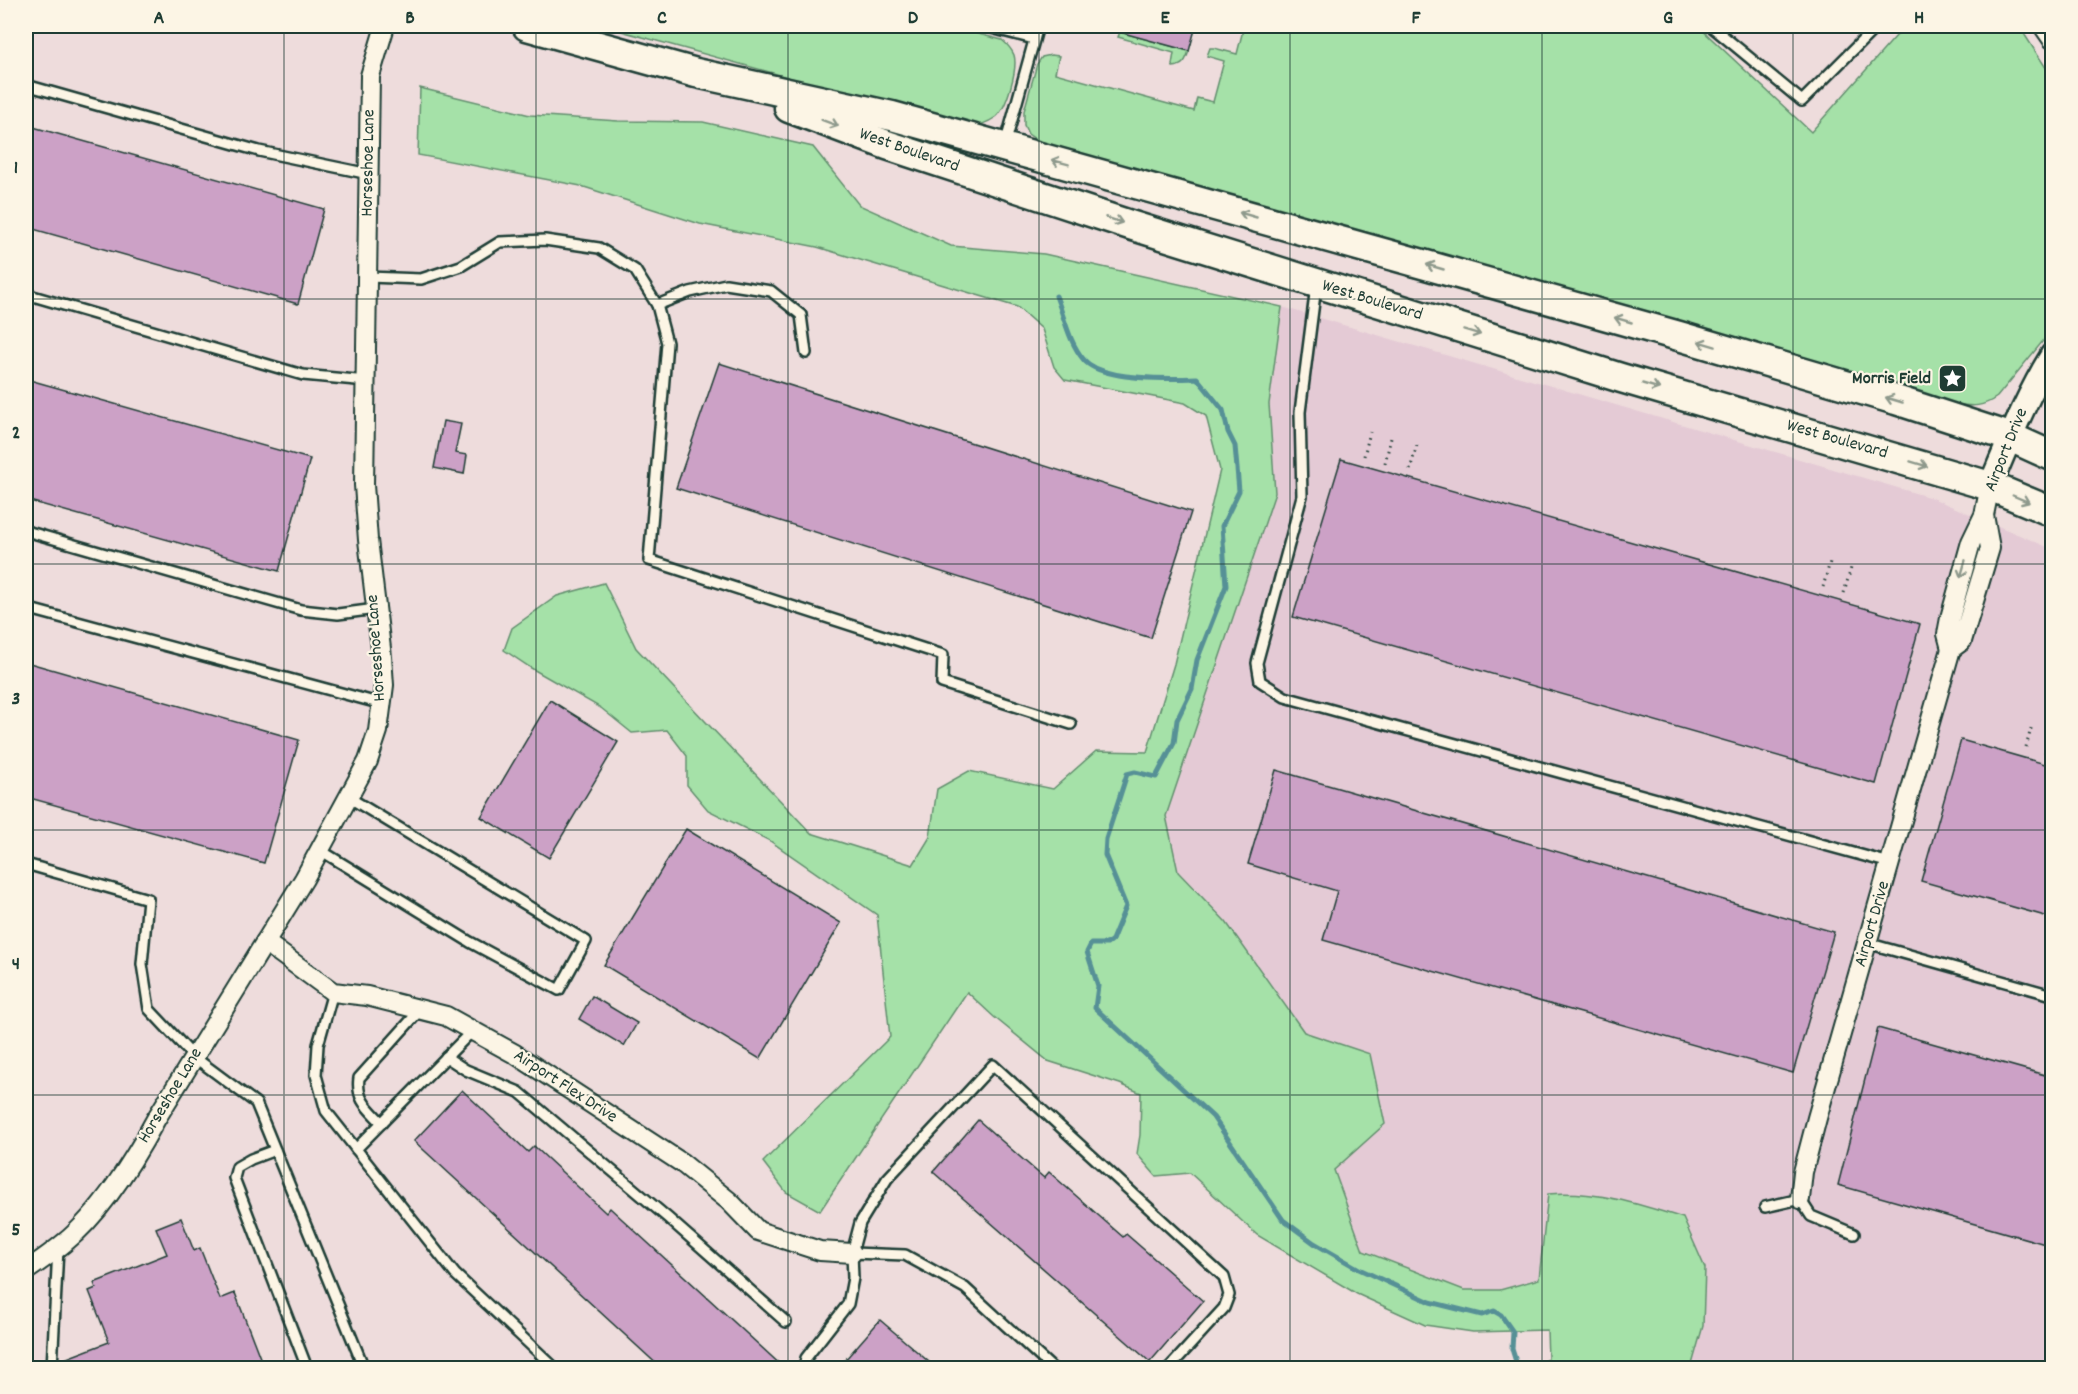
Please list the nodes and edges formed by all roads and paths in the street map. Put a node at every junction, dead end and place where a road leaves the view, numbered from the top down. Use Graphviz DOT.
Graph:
graph roads {
  1 [pos="385,26"];
  2 [pos="527,26"];
  3 [pos="984,26"];
  4 [pos="1038,26"];
  5 [pos="1711,26"];
  6 [pos="1877,26"];
  7 [pos="2043,26"];
  8 [pos="1034,39"];
  9 [pos="2052,39"];
  10 [pos="696,74"];
  11 [pos="26,85"];
  12 [pos="1004,147"];
  13 [pos="369,174"];
  14 [pos="368,277"];
  15 [pos="1316,284"];
  16 [pos="26,294"];
  17 [pos="657,305"];
  18 [pos="806,353"];
  19 [pos="2052,356"];
  20 [pos="367,381"];
  21 [pos="1370,432"];
  22 [pos="2010,437"];
  23 [pos="1391,438"];
  24 [pos="1418,445"];
  25 [pos="1364,456"];
  26 [pos="2052,456"];
  27 [pos="1385,463"];
  28 [pos="1410,470"];
  29 [pos="1990,486"];
  30 [pos="2052,512"];
  31 [pos="26,531"];
  32 [pos="1830,562"];
  33 [pos="1851,568"];
  34 [pos="1823,587"];
  35 [pos="1844,593"];
  36 [pos="26,608"];
  37 [pos="376,609"];
  38 [pos="382,704"];
  39 [pos="1071,724"];
  40 [pos="2032,725"];
  41 [pos="2051,730"];
  42 [pos="2026,747"];
  43 [pos="2045,753"];
  44 [pos="348,797"];
  45 [pos="320,850"];
  46 [pos="1890,863"];
  47 [pos="26,864"];
  48 [pos="265,942"];
  49 [pos="1867,943"];
  50 [pos="333,992"];
  51 [pos="2052,995"];
  52 [pos="422,1008"];
  53 [pos="473,1030"];
  54 [pos="446,1057"];
  55 [pos="194,1058"];
  56 [pos="382,1123"];
  57 [pos="356,1149"];
  58 [pos="275,1150"];
  59 [pos="1800,1199"];
  60 [pos="1765,1207"];
  61 [pos="1854,1234"];
  62 [pos="58,1248"];
  63 [pos="852,1252"];
  64 [pos="26,1271"];
  65 [pos="786,1323"];
  66 [pos="52,1368"];
  67 [pos="307,1368"];
  68 [pos="364,1368"];
  69 [pos="555,1368"];
  70 [pos="804,1368"];
  71 [pos="1052,1368"];
  72 [pos="1168,1368"];
  1 -- 13 [label="street, Horseshoe Lane"];
  2 -- 10 [label="main road, West Boulevard"];
  3 -- 8 [label="lane"];
  4 -- 8 [label="lane"];
  5 -- 6 [label="lane"];
  7 -- 9 [label="street"];
  8 -- 12 [label="lane"];
  10 -- 12 [label="main road, West Boulevard"];
  10 -- 15 [label="main road, West Boulevard, one-way"];
  11 -- 13 [label="lane"];
  22 -- 12 [label="main road, West Boulevard, one-way"];
  13 -- 14 [label="street, Horseshoe Lane"];
  14 -- 17 [label="lane"];
  14 -- 20 [label="street, Horseshoe Lane"];
  15 -- 29 [label="main road, West Boulevard, one-way"];
  15 -- 46 [label="lane"];
  16 -- 20 [label="lane"];
  17 -- 18 [label="lane"];
  17 -- 39 [label="lane"];
  19 -- 22 [label="street, Airport Drive"];
  20 -- 37 [label="street, Horseshoe Lane"];
  21 -- 25 [label="path"];
  22 -- 26 [label="main road, West Boulevard"];
  22 -- 29 [label="street, Airport Drive"];
  23 -- 27 [label="path"];
  24 -- 28 [label="path"];
  29 -- 30 [label="main road, West Boulevard, one-way"];
  29 -- 46 [label="street, Airport Drive"];
  31 -- 37 [label="lane"];
  32 -- 34 [label="path"];
  33 -- 35 [label="path"];
  36 -- 38 [label="lane"];
  37 -- 38 [label="street, Horseshoe Lane"];
  38 -- 44 [label="street, Horseshoe Lane"];
  40 -- 42 [label="path"];
  41 -- 43 [label="path"];
  44 -- 45 [label="street, Horseshoe Lane"];
  44 -- 45 [label="lane"];
  45 -- 48 [label="street, Horseshoe Lane"];
  46 -- 49 [label="street, Airport Drive"];
  47 -- 55 [label="lane"];
  48 -- 50 [label="street, Airport Flex Drive"];
  48 -- 55 [label="street, Horseshoe Lane"];
  49 -- 51 [label="lane"];
  49 -- 59 [label="street, Airport Drive"];
  50 -- 52 [label="street, Airport Flex Drive"];
  50 -- 57 [label="lane"];
  52 -- 53 [label="street, Airport Flex Drive"];
  52 -- 56 [label="lane"];
  53 -- 54 [label="lane"];
  53 -- 63 [label="street, Airport Flex Drive"];
  54 -- 56 [label="lane"];
  54 -- 65 [label="lane"];
  55 -- 58 [label="lane"];
  55 -- 62 [label="street, Horseshoe Lane"];
  56 -- 57 [label="lane"];
  57 -- 69 [label="lane"];
  58 -- 67 [label="lane"];
  58 -- 68 [label="lane"];
  59 -- 60 [label="lane"];
  59 -- 61 [label="lane"];
  62 -- 64 [label="street, Horseshoe Lane"];
  62 -- 66 [label="lane"];
  63 -- 70 [label="lane"];
  63 -- 71 [label="lane"];
  63 -- 72 [label="lane"];
}
